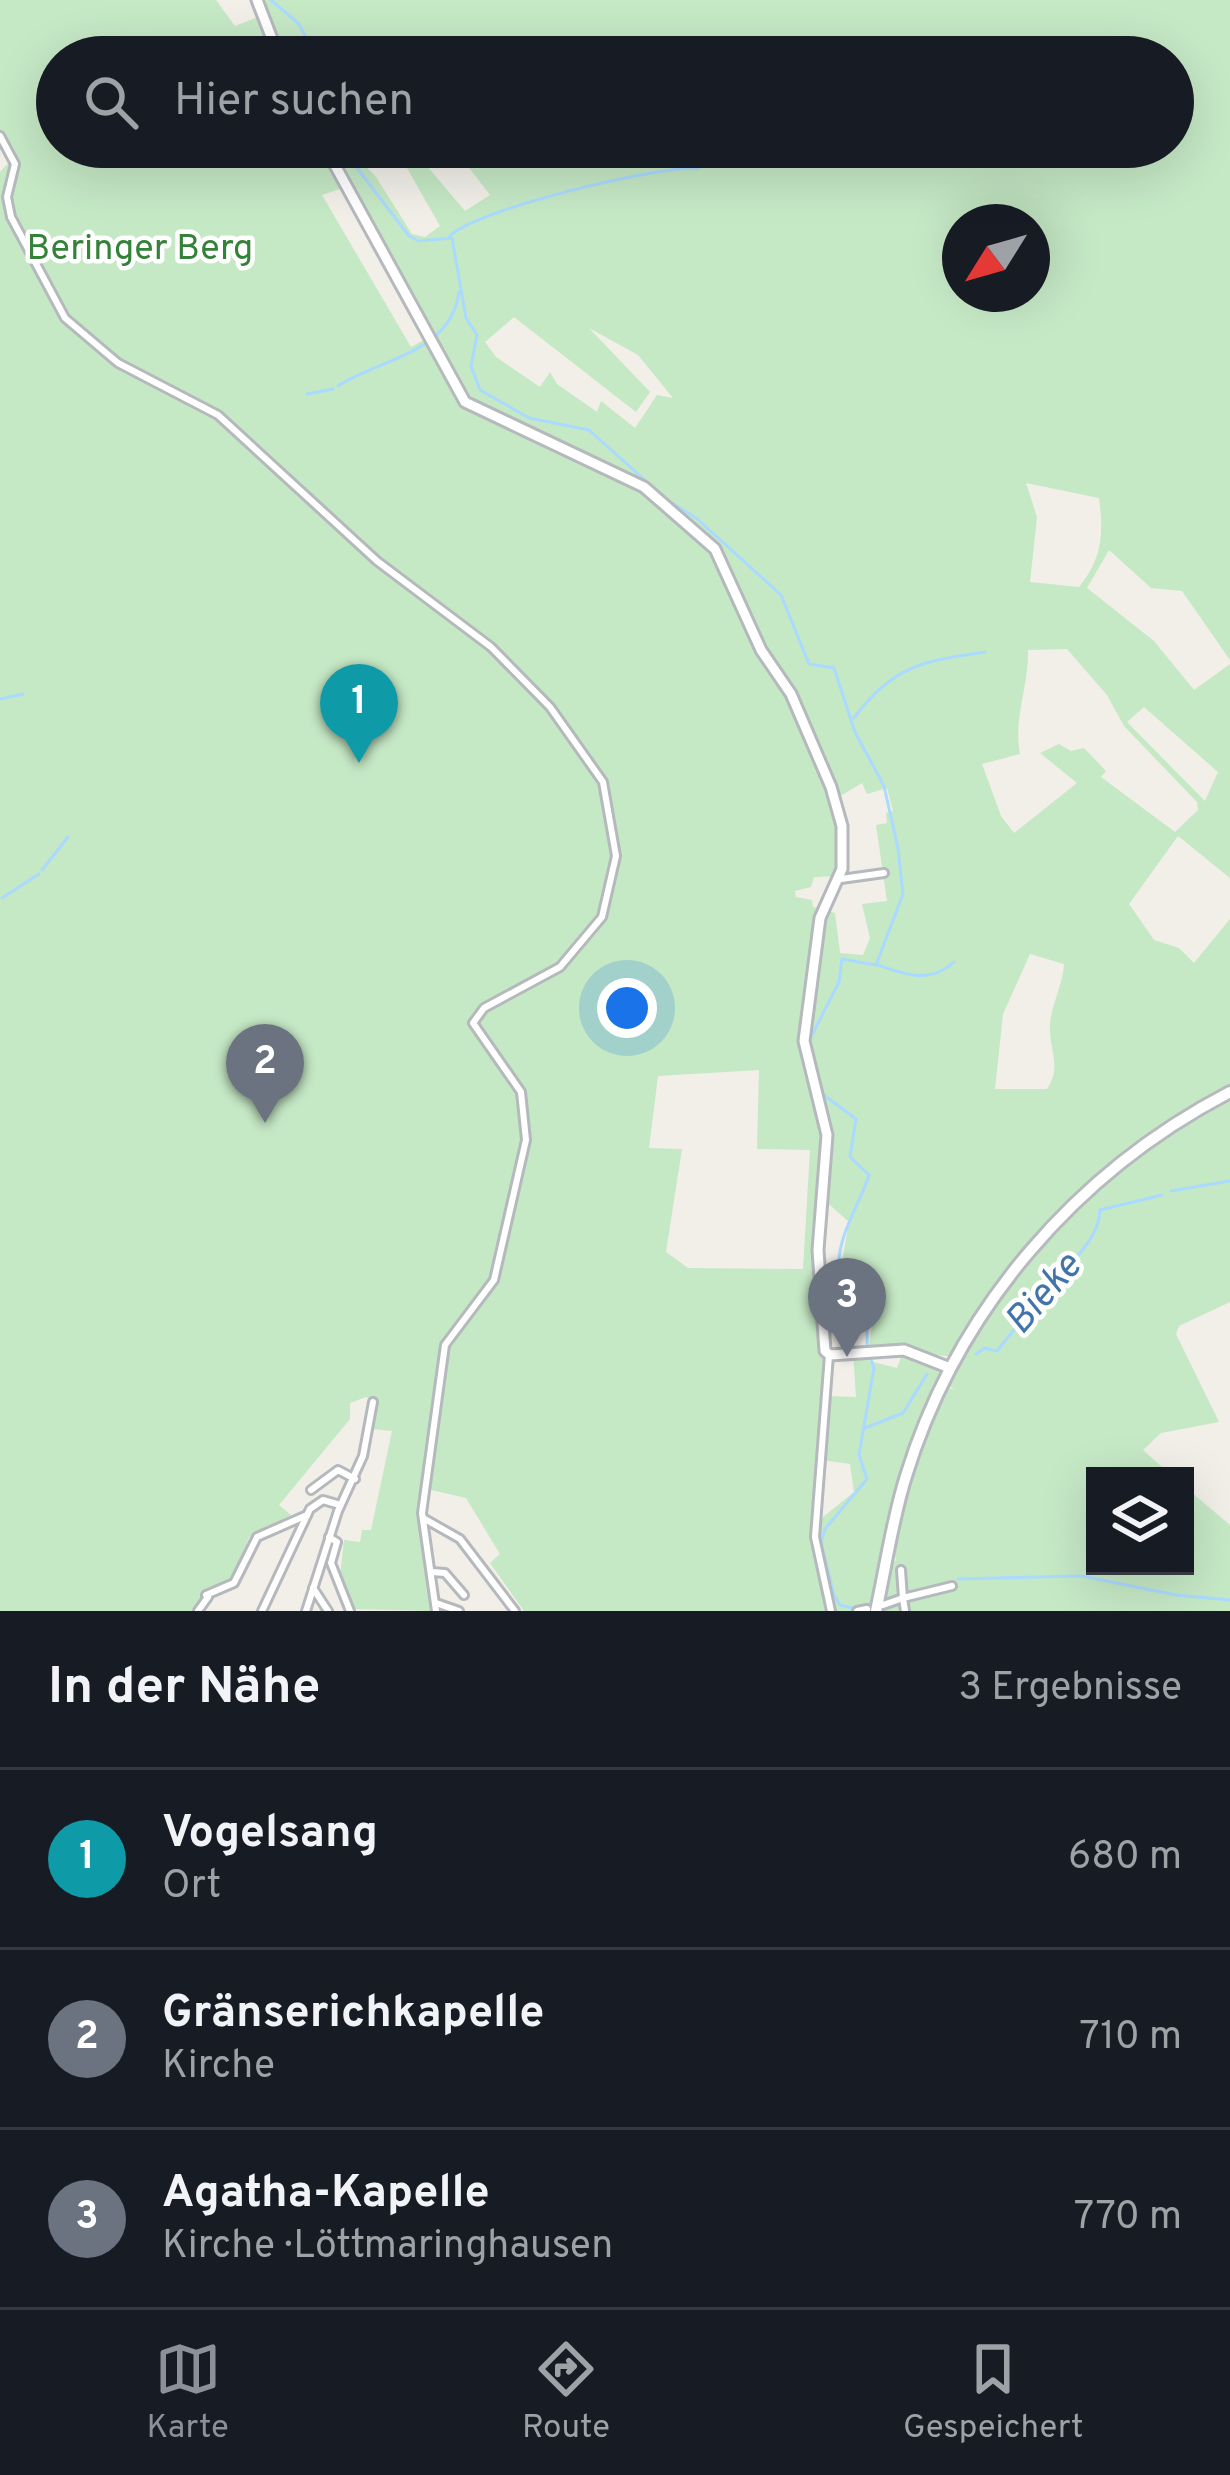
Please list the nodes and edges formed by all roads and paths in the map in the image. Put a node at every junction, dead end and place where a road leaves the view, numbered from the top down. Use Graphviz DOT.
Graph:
graph roads {
  1 [pos="257,0"];
  2 [pos="270,36"];
  3 [pos="0,136"];
  4 [pos="337,168"];
  5 [pos="884,873"];
  6 [pos="841,879"];
  7 [pos="1230,1093"];
  8 [pos="829,1354"];
  9 [pos="950,1368"];
  10 [pos="373,1402"];
  11 [pos="355,1479"];
  12 [pos="311,1490"];
  13 [pos="340,1505"];
  14 [pos="307,1514"];
  15 [pos="423,1518"];
  16 [pos="329,1537"];
  17 [pos="901,1570"];
  18 [pos="432,1572"];
  19 [pos="952,1586"];
  20 [pos="313,1588"];
  21 [pos="464,1595"];
  22 [pos="903,1598"];
  23 [pos="436,1607"];
  24 [pos="869,1609"];
  25 [pos="198,1611"];
  26 [pos="262,1611"];
  27 [pos="306,1611"];
  28 [pos="328,1611"];
  29 [pos="350,1611"];
  30 [pos="459,1611"];
  31 [pos="515,1611"];
  32 [pos="831,1611"];
  33 [pos="905,1611"];
  1 -- 2 [label="street"];
  3 -- 15 [label="street"];
  4 -- 6 [label="street"];
  5 -- 6 [label="street"];
  6 -- 8 [label="street"];
  7 -- 9 [label="main road"];
  8 -- 9 [label="street"];
  8 -- 32 [label="street"];
  9 -- 24 [label="main road"];
  10 -- 11 [label="street"];
  11 -- 12 [label="street"];
  11 -- 13 [label="street"];
  13 -- 14 [label="street"];
  13 -- 16 [label="street"];
  14 -- 25 [label="street"];
  14 -- 26 [label="street"];
  15 -- 18 [label="street"];
  15 -- 31 [label="street"];
  16 -- 20 [label="street"];
  16 -- 29 [label="street"];
  17 -- 22 [label="street"];
  18 -- 21 [label="street"];
  18 -- 23 [label="street"];
  19 -- 22 [label="street"];
  20 -- 27 [label="street"];
  20 -- 28 [label="street"];
  22 -- 24 [label="street"];
  22 -- 33 [label="street"];
  23 -- 30 [label="street"];
}
